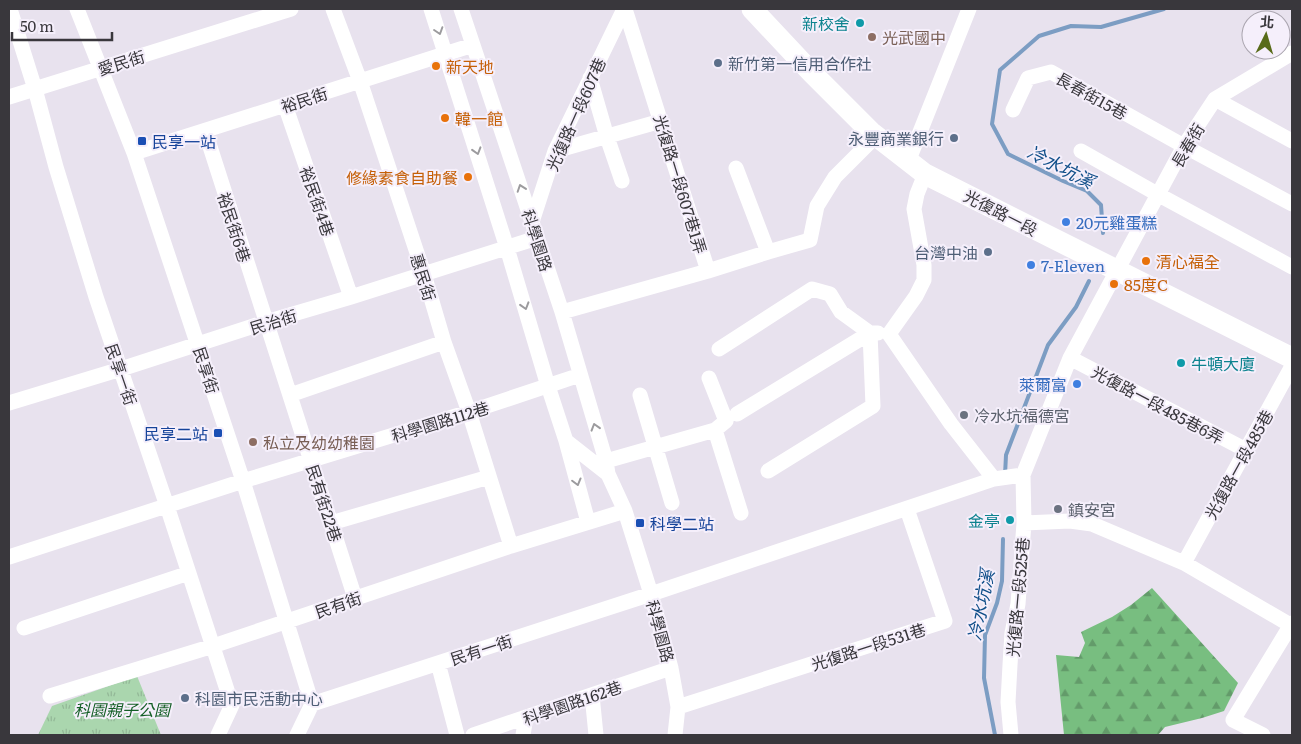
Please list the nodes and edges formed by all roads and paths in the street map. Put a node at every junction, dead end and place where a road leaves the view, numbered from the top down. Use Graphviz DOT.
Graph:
graph roads {
  1 [pos="10,9"];
  2 [pos="77,9"];
  3 [pos="291,9"];
  4 [pos="334,9"];
  5 [pos="431,9"];
  6 [pos="461,9"];
  7 [pos="625,9"];
  8 [pos="752,9"];
  9 [pos="969,9"];
  10 [pos="473,45"];
  11 [pos="446,54"];
  12 [pos="1282,60"];
  13 [pos="101,68"];
  14 [pos="590,78"];
  15 [pos="360,82"];
  16 [pos="36,89"];
  17 [pos="9,97"];
  18 [pos="1215,99"];
  19 [pos="285,105"];
  20 [pos="1013,110"];
  21 [pos="661,121"];
  22 [pos="205,131"];
  23 [pos="876,136"];
  24 [pos="607,137"];
  25 [pos="1292,141"];
  26 [pos="1184,146"];
  27 [pos="555,151"];
  28 [pos="1081,151"];
  29 [pos="134,153"];
  30 [pos="908,162"];
  31 [pos="736,168"];
  32 [pos="925,174"];
  33 [pos="622,181"];
  34 [pos="1158,195"];
  35 [pos="1292,204"];
  36 [pos="532,222"];
  37 [pos="537,238"];
  38 [pos="507,248"];
  39 [pos="768,252"];
  40 [pos="1292,267"];
  41 [pos="1117,270"];
  42 [pos="708,271"];
  43 [pos="424,274"];
  44 [pos="351,297"];
  45 [pos="562,312"];
  46 [pos="266,322"];
  47 [pos="870,332"];
  48 [pos="889,334"];
  49 [pos="444,342"];
  50 [pos="199,345"];
  51 [pos="719,349"];
  52 [pos="1070,358"];
  53 [pos="1292,358"];
  54 [pos="1292,366"];
  55 [pos="121,369"];
  56 [pos="580,375"];
  57 [pos="709,378"];
  58 [pos="548,386"];
  59 [pos="290,395"];
  60 [pos="640,395"];
  61 [pos="9,403"];
  62 [pos="469,412"];
  63 [pos="737,414"];
  64 [pos="715,430"];
  65 [pos="566,441"];
  66 [pos="655,447"];
  67 [pos="1246,450"];
  68 [pos="311,460"];
  69 [pos="607,468"];
  70 [pos="768,471"];
  71 [pos="1023,475"];
  72 [pos="489,477"];
  73 [pos="994,479"];
  74 [pos="243,481"];
  75 [pos="672,503"];
  76 [pos="167,506"];
  77 [pos="907,509"];
  78 [pos="625,511"];
  79 [pos="741,513"];
  80 [pos="588,522"];
  81 [pos="331,523"];
  82 [pos="1024,523"];
  83 [pos="511,546"];
  84 [pos="9,557"];
  85 [pos="1184,563"];
  86 [pos="189,573"];
  87 [pos="650,594"];
  88 [pos="355,598"];
  89 [pos="287,622"];
  90 [pos="1292,624"];
  91 [pos="24,628"];
  92 [pos="213,646"];
  93 [pos="438,664"];
  94 [pos="671,668"];
  95 [pos="592,695"];
  96 [pos="50,696"];
  97 [pos="312,704"];
  98 [pos="678,707"];
  99 [pos="526,717"];
  100 [pos="1233,720"];
  101 [pos="218,735"];
  102 [pos="298,735"];
  103 [pos="457,735"];
  104 [pos="473,735"];
  105 [pos="523,735"];
  106 [pos="596,735"];
  107 [pos="675,735"];
  108 [pos="1011,735"];
  109 [pos="1255,735"];
  110 [pos="1263,735"];
  1 -- 16 [label="street, 民享一街"];
  2 -- 13 [label="street, 民享街"];
  3 -- 13 [label="street, 愛民街"];
  4 -- 15 [label="street, 惠民街"];
  5 -- 11 [label="street, 科學園路, one-way"];
  6 -- 10 [label="street, 科學園路"];
  7 -- 14 [label="street, 光復路一段607巷"];
  7 -- 21 [label="street, 光復路一段607巷1弄"];
  8 -- 23 [label="main road, 光復路一段"];
  9 -- 30 [label="street"];
  10 -- 11 [label="street, 裕民街"];
  36 -- 10 [label="street, 科學園路, one-way"];
  11 -- 15 [label="street, 裕民街"];
  11 -- 38 [label="street, 科學園路, one-way"];
  12 -- 18 [label="street, 長春街"];
  13 -- 16 [label="street, 愛民街"];
  13 -- 29 [label="street, 民享街"];
  14 -- 24 [label="street"];
  14 -- 27 [label="street, 光復路一段607巷"];
  15 -- 19 [label="street, 裕民街"];
  15 -- 43 [label="street, 惠民街"];
  16 -- 17 [label="street, 愛民街"];
  16 -- 55 [label="street, 民享一街"];
  18 -- 25 [label="street"];
  18 -- 26 [label="street, 長春街"];
  19 -- 22 [label="street, 裕民街"];
  19 -- 44 [label="street, 裕民街4巷"];
  20 -- 26 [label="street, 長春街15巷"];
  21 -- 24 [label="street"];
  21 -- 42 [label="street, 光復路一段607巷1弄"];
  22 -- 29 [label="street, 裕民街"];
  22 -- 46 [label="street, 裕民街6巷"];
  23 -- 30 [label="main road, 光復路一段"];
  23 -- 39 [label="street, 光復路一段607巷1弄"];
  24 -- 27 [label="street"];
  24 -- 33 [label="street"];
  26 -- 34 [label="street, 長春街"];
  26 -- 35 [label="street"];
  27 -- 36 [label="street, 光復路一段607巷"];
  28 -- 34 [label="street"];
  29 -- 50 [label="street, 民享街"];
  30 -- 32 [label="main road, 光復路一段"];
  31 -- 39 [label="street"];
  32 -- 41 [label="main road, 光復路一段"];
  32 -- 48 [label="street"];
  34 -- 40 [label="street"];
  34 -- 41 [label="street, 長春街"];
  36 -- 37 [label="street, 科學園路"];
  37 -- 38 [label="street, 民治街"];
  37 -- 45 [label="street, 科學園路"];
  38 -- 43 [label="street, 民治街"];
  38 -- 58 [label="street, 科學園路, one-way"];
  39 -- 42 [label="street, 光復路一段607巷1弄"];
  41 -- 52 [label="street, 光復路一段525巷"];
  41 -- 53 [label="main road, 光復路一段"];
  42 -- 45 [label="street"];
  43 -- 44 [label="street, 民治街"];
  43 -- 49 [label="street, 惠民街"];
  44 -- 46 [label="street, 民治街"];
  45 -- 56 [label="street, 科學園路"];
  46 -- 50 [label="street, 民治街"];
  46 -- 59 [label="street, 民有街22巷"];
  47 -- 48 [label="street"];
  47 -- 51 [label="street"];
  47 -- 63 [label="street"];
  47 -- 70 [label="street"];
  48 -- 73 [label="street"];
  49 -- 59 [label="street"];
  49 -- 62 [label="street, 惠民街"];
  50 -- 55 [label="street, 民治街"];
  50 -- 74 [label="street, 民享街"];
  52 -- 67 [label="street, 光復路一段485巷6弄"];
  52 -- 71 [label="street, 光復路一段525巷"];
  54 -- 67 [label="street, 光復路一段485巷"];
  55 -- 61 [label="street, 民治街"];
  55 -- 76 [label="street, 民享一街"];
  56 -- 58 [label="street, 科學園路112巷"];
  69 -- 56 [label="street, 科學園路, one-way"];
  57 -- 64 [label="street"];
  58 -- 62 [label="street, 科學園路112巷"];
  58 -- 65 [label="street, 科學園路"];
  59 -- 68 [label="street, 民有街22巷"];
  60 -- 66 [label="street"];
  62 -- 68 [label="street, 科學園路112巷"];
  62 -- 72 [label="street, 惠民街"];
  64 -- 66 [label="street"];
  64 -- 79 [label="street"];
  65 -- 69 [label="street, 科學園路"];
  65 -- 80 [label="street, 科學園路, one-way"];
  66 -- 69 [label="street"];
  66 -- 75 [label="street"];
  67 -- 85 [label="street, 光復路一段485巷"];
  68 -- 74 [label="street, 科學園路112巷"];
  68 -- 81 [label="street, 民有街22巷"];
  69 -- 78 [label="street, 科學園路"];
  71 -- 73 [label="street"];
  71 -- 82 [label="street, 光復路一段525巷"];
  72 -- 81 [label="street"];
  72 -- 83 [label="street, 惠民街"];
  73 -- 77 [label="street"];
  74 -- 76 [label="street, 科學園路112巷"];
  74 -- 89 [label="street, 民享街"];
  76 -- 84 [label="street, 科學園路112巷"];
  76 -- 86 [label="street, 民享一街"];
  77 -- 87 [label="street"];
  77 -- 98 [label="street, 光復路一段531巷"];
  78 -- 80 [label="street, 民有街"];
  78 -- 87 [label="street, 科學園路"];
  80 -- 83 [label="street, 民有街"];
  81 -- 88 [label="street, 民有街22巷"];
  82 -- 85 [label="street"];
  82 -- 108 [label="street, 光復路一段525巷"];
  83 -- 88 [label="street, 民有街"];
  85 -- 90 [label="street"];
  86 -- 91 [label="street"];
  86 -- 92 [label="street, 民享一街"];
  87 -- 93 [label="street, 民有一街"];
  87 -- 94 [label="street, 科學園路"];
  88 -- 89 [label="street, 民有街"];
  89 -- 92 [label="street, 民有街"];
  89 -- 97 [label="street, 民享街"];
  90 -- 100 [label="street"];
  92 -- 96 [label="street, 民有街"];
  92 -- 101 [label="street, 民享一街"];
  93 -- 97 [label="street, 民有一街"];
  93 -- 103 [label="street"];
  94 -- 95 [label="street, 科學園路162巷"];
  94 -- 98 [label="street, 科學園路"];
  95 -- 99 [label="street, 科學園路162巷"];
  95 -- 106 [label="street"];
  97 -- 102 [label="street"];
  98 -- 107 [label="street, 科學園路"];
  99 -- 104 [label="street, 科學園路162巷"];
  99 -- 105 [label="street"];
  100 -- 109 [label="street"];
  100 -- 110 [label="street"];
}
